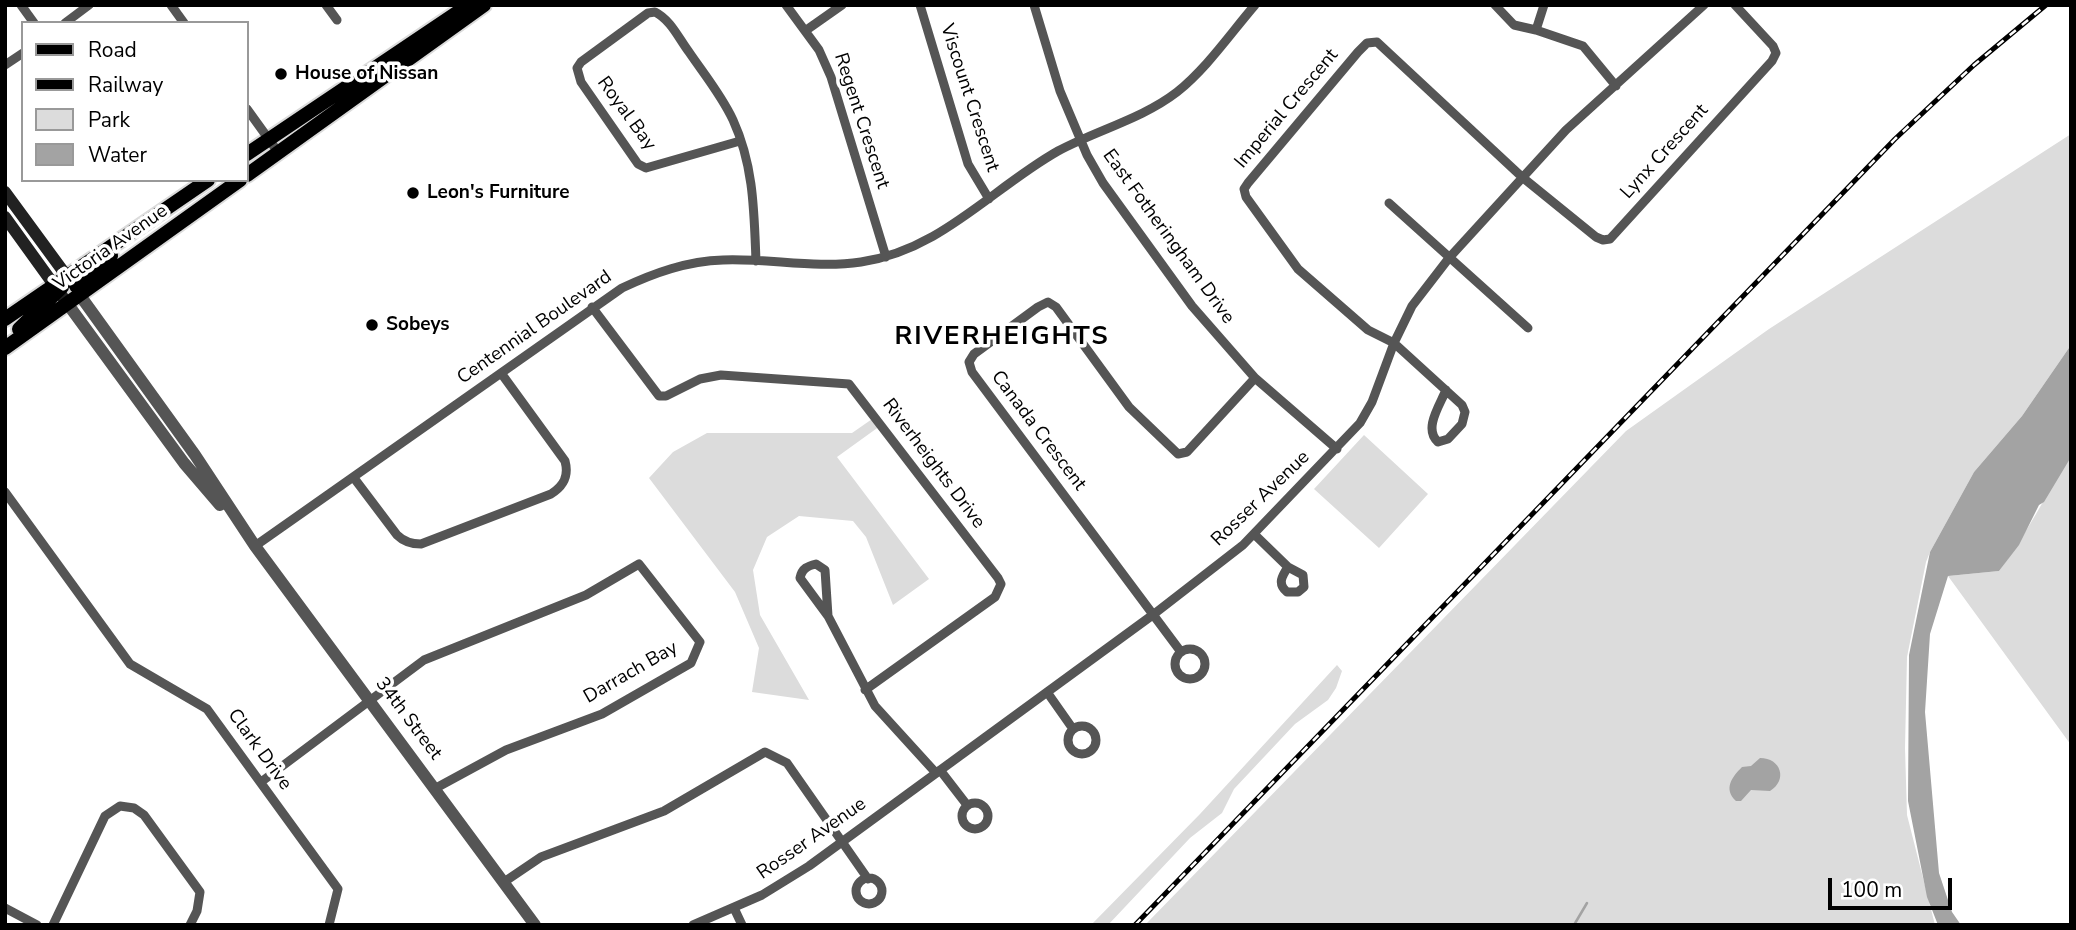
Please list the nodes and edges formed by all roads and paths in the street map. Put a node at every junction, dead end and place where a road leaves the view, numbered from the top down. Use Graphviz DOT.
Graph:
graph roads {
  1 [pos="21,5"];
  2 [pos="89,5"];
  3 [pos="171,5"];
  4 [pos="326,5"];
  5 [pos="469,5"];
  6 [pos="484,5"];
  7 [pos="786,5"];
  8 [pos="842,5"];
  9 [pos="920,5"];
  10 [pos="1034,5"];
  11 [pos="1255,5"];
  12 [pos="1495,5"];
  13 [pos="1544,5"];
  14 [pos="1704,5"];
  15 [pos="1735,5"];
  16 [pos="337,20"];
  17 [pos="33,21"];
  18 [pos="68,21"];
  19 [pos="183,21"];
  20 [pos="1536,30"];
  21 [pos="805,31"];
  22 [pos="21,54"];
  23 [pos="5,65"];
  24 [pos="1616,86"];
  25 [pos="248,110"];
  26 [pos="268,139"];
  27 [pos="1080,140"];
  28 [pos="740,141"];
  29 [pos="278,152"];
  30 [pos="248,153"];
  31 [pos="248,174"];
  32 [pos="1521,177"];
  33 [pos="205,182"];
  34 [pos="237,182"];
  35 [pos="5,192"];
  36 [pos="989,200"];
  37 [pos="1388,203"];
  38 [pos="5,217"];
  39 [pos="886,257"];
  40 [pos="1449,258"];
  41 [pos="756,261"];
  42 [pos="67,290"];
  43 [pos="592,307"];
  44 [pos="5,319"];
  45 [pos="1528,328"];
  46 [pos="5,341"];
  47 [pos="1394,343"];
  48 [pos="5,348"];
  49 [pos="501,373"];
  50 [pos="1255,377"];
  51 [pos="1446,390"];
  52 [pos="184,440"];
  53 [pos="173,449"];
  54 [pos="1337,449"];
  55 [pos="354,478"];
  56 [pos="5,492"];
  57 [pos="1254,534"];
  58 [pos="252,542"];
  59 [pos="1288,567"];
  60 [pos="1154,614"];
  61 [pos="828,616"];
  62 [pos="1181,652"];
  63 [pos="865,690"];
  64 [pos="1047,692"];
  65 [pos="370,700"];
  66 [pos="1073,729"];
  67 [pos="938,771"];
  68 [pos="261,782"];
  69 [pos="436,789"];
  70 [pos="967,805"];
  71 [pos="842,841"];
  72 [pos="868,879"];
  73 [pos="504,882"];
  74 [pos="5,908"];
  75 [pos="734,908"];
  76 [pos="37,925"];
  77 [pos="53,925"];
  78 [pos="190,925"];
  79 [pos="329,925"];
  80 [pos="535,925"];
  81 [pos="693,925"];
  82 [pos="742,925"];
  1 -- 17 [label="street"];
  2 -- 18 [label="street"];
  3 -- 19 [label="street"];
  4 -- 16 [label="street"];
  5 -- 26 [label="main road"];
  6 -- 29 [label="main road"];
  7 -- 21 [label="street, Regent Crescent"];
  8 -- 21 [label="street"];
  9 -- 36 [label="street, Viscount Crescent"];
  10 -- 27 [label="street, East Fotheringham Drive"];
  11 -- 27 [label="street, Centennial Boulevard"];
  12 -- 20 [label="street"];
  13 -- 20 [label="street"];
  14 -- 24 [label="street, Rosser Avenue"];
  15 -- 32 [label="street, Lynx Crescent"];
  20 -- 24 [label="street"];
  21 -- 39 [label="street, Regent Crescent"];
  22 -- 23 [label="street"];
  24 -- 32 [label="street, Rosser Avenue"];
  25 -- 26 [label="street"];
  26 -- 29 [label="street"];
  26 -- 30 [label="main road"];
  27 -- 36 [label="street, Centennial Boulevard"];
  27 -- 50 [label="street, East Fotheringham Drive"];
  28 -- 28 [label="street, Royal Bay"];
  28 -- 41 [label="street, Royal Bay"];
  29 -- 31 [label="main road"];
  32 -- 40 [label="street, Rosser Avenue"];
  32 -- 47 [label="street, Imperial Crescent"];
  33 -- 42 [label="main road, Victoria Avenue"];
  34 -- 42 [label="main road, Victoria Avenue"];
  35 -- 42 [label="main road, 34th Street"];
  36 -- 39 [label="street, Centennial Boulevard"];
  37 -- 40 [label="street"];
  38 -- 42 [label="main road, 34th Street"];
  39 -- 41 [label="street, Centennial Boulevard"];
  40 -- 45 [label="street"];
  40 -- 47 [label="street, Rosser Avenue"];
  41 -- 43 [label="street, Centennial Boulevard"];
  42 -- 44 [label="main road, Victoria Avenue"];
  42 -- 46 [label="main road"];
  42 -- 48 [label="main road, Victoria Avenue"];
  42 -- 52 [label="street, 34th Street"];
  42 -- 53 [label="street, 34th Street"];
  43 -- 49 [label="street, Centennial Boulevard"];
  43 -- 63 [label="street, Riverheights Drive"];
  47 -- 51 [label="street, Imperial Crescent"];
  47 -- 54 [label="street, Rosser Avenue"];
  49 -- 55 [label="street, Centennial Boulevard"];
  49 -- 55 [label="street"];
  50 -- 54 [label="street, East Fotheringham Drive"];
  50 -- 60 [label="street, Canada Crescent"];
  51 -- 51 [label="street, Imperial Crescent"];
  52 -- 53 [label="street"];
  52 -- 58 [label="street, 34th Street"];
  53 -- 58 [label="street, 34th Street"];
  54 -- 57 [label="street, Rosser Avenue"];
  55 -- 58 [label="street, Centennial Boulevard"];
  56 -- 68 [label="street, Clark Drive"];
  57 -- 59 [label="street"];
  57 -- 60 [label="street, Rosser Avenue"];
  58 -- 65 [label="street, 34th Street"];
  60 -- 62 [label="street"];
  60 -- 64 [label="street, Rosser Avenue"];
  61 -- 61 [label="street"];
  61 -- 63 [label="street"];
  63 -- 67 [label="street"];
  64 -- 66 [label="street"];
  64 -- 67 [label="street, Rosser Avenue"];
  65 -- 68 [label="street"];
  65 -- 69 [label="street, 34th Street"];
  65 -- 69 [label="street, Darrach Bay"];
  67 -- 70 [label="street"];
  67 -- 71 [label="street, Rosser Avenue"];
  68 -- 79 [label="street, Clark Drive"];
  69 -- 73 [label="street, 34th Street"];
  71 -- 72 [label="street"];
  71 -- 73 [label="street"];
  71 -- 75 [label="street, Rosser Avenue"];
  73 -- 80 [label="street, 34th Street"];
  74 -- 76 [label="street"];
  75 -- 81 [label="street, Rosser Avenue"];
  75 -- 82 [label="street"];
  77 -- 78 [label="street"];
}
